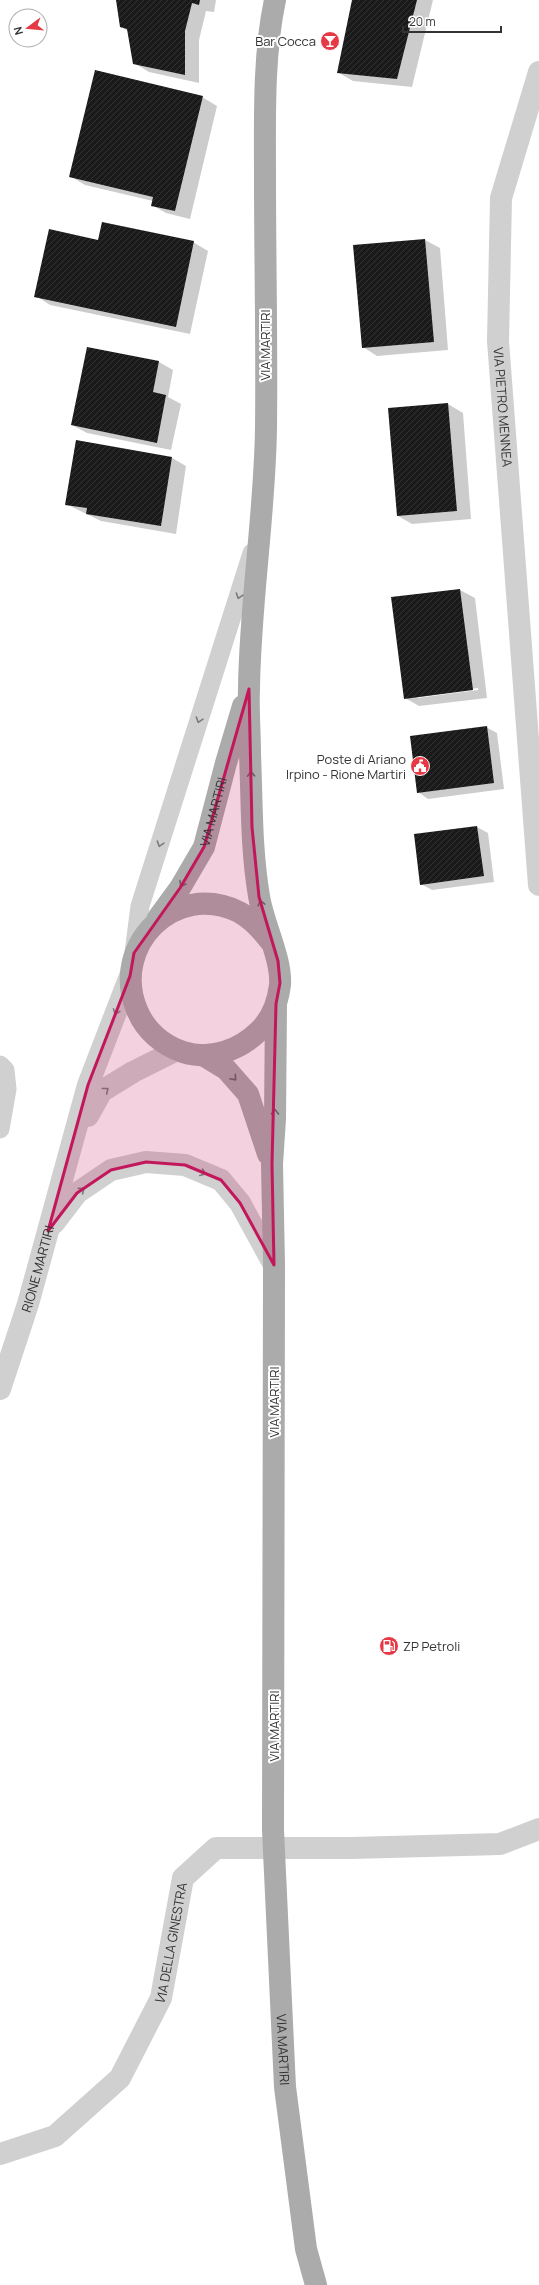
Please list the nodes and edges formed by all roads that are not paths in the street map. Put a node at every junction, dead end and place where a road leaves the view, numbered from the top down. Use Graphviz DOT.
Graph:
graph roads {
  1 [pos="276,0"];
  2 [pos="539,72"];
  3 [pos="259,533"];
  4 [pos="248,689"];
  5 [pos="534,753"];
  6 [pos="539,885"];
  7 [pos="154,924"];
  8 [pos="270,941"];
  9 [pos="134,953"];
  10 [pos="130,976"];
  11 [pos="276,1004"];
  12 [pos="177,1050"];
  13 [pos="203,1055"];
  14 [pos="0,1065"];
  15 [pos="0,1129"];
  16 [pos="70,1146"];
  17 [pos="272,1164"];
  18 [pos="48,1231"];
  19 [pos="274,1265"];
  20 [pos="2,1375"];
  21 [pos="539,1829"];
  22 [pos="0,2154"];
  23 [pos="316,2285"];
  1 -- 3 [label="main road, VIA MARTIRI"];
  2 -- 5 [label="street, VIA PIETRO MENNEA"];
  3 -- 4 [label="main road, VIA MARTIRI"];
  3 -- 9 [label="lane, one-way"];
  4 -- 7 [label="main road, VIA MARTIRI, one-way"];
  8 -- 4 [label="main road, VIA MARTIRI, one-way"];
  5 -- 6 [label="street, VIA PIETRO MENNEA"];
  7 -- 8 [label="main road, VIA MARTIRI"];
  7 -- 9 [label="main road, VIA MARTIRI"];
  8 -- 11 [label="main road, VIA MARTIRI"];
  9 -- 10 [label="main road, VIA MARTIRI"];
  10 -- 12 [label="main road, VIA MARTIRI"];
  10 -- 16 [label="street, RIONE MARTIRI, one-way"];
  11 -- 13 [label="main road, VIA MARTIRI"];
  17 -- 11 [label="main road, VIA MARTIRI, one-way"];
  12 -- 13 [label="main road, VIA MARTIRI"];
  16 -- 12 [label="street, RIONE MARTIRI, one-way"];
  13 -- 17 [label="main road, VIA MARTIRI, one-way"];
  14 -- 15 [label="lane"];
  16 -- 18 [label="street, RIONE MARTIRI"];
  17 -- 19 [label="main road, VIA MARTIRI"];
  18 -- 19 [label="street, one-way"];
  18 -- 20 [label="street, RIONE MARTIRI"];
  19 -- 23 [label="main road, VIA MARTIRI"];
  21 -- 22 [label="street, VIA DELLA GINESTRA"];
}
